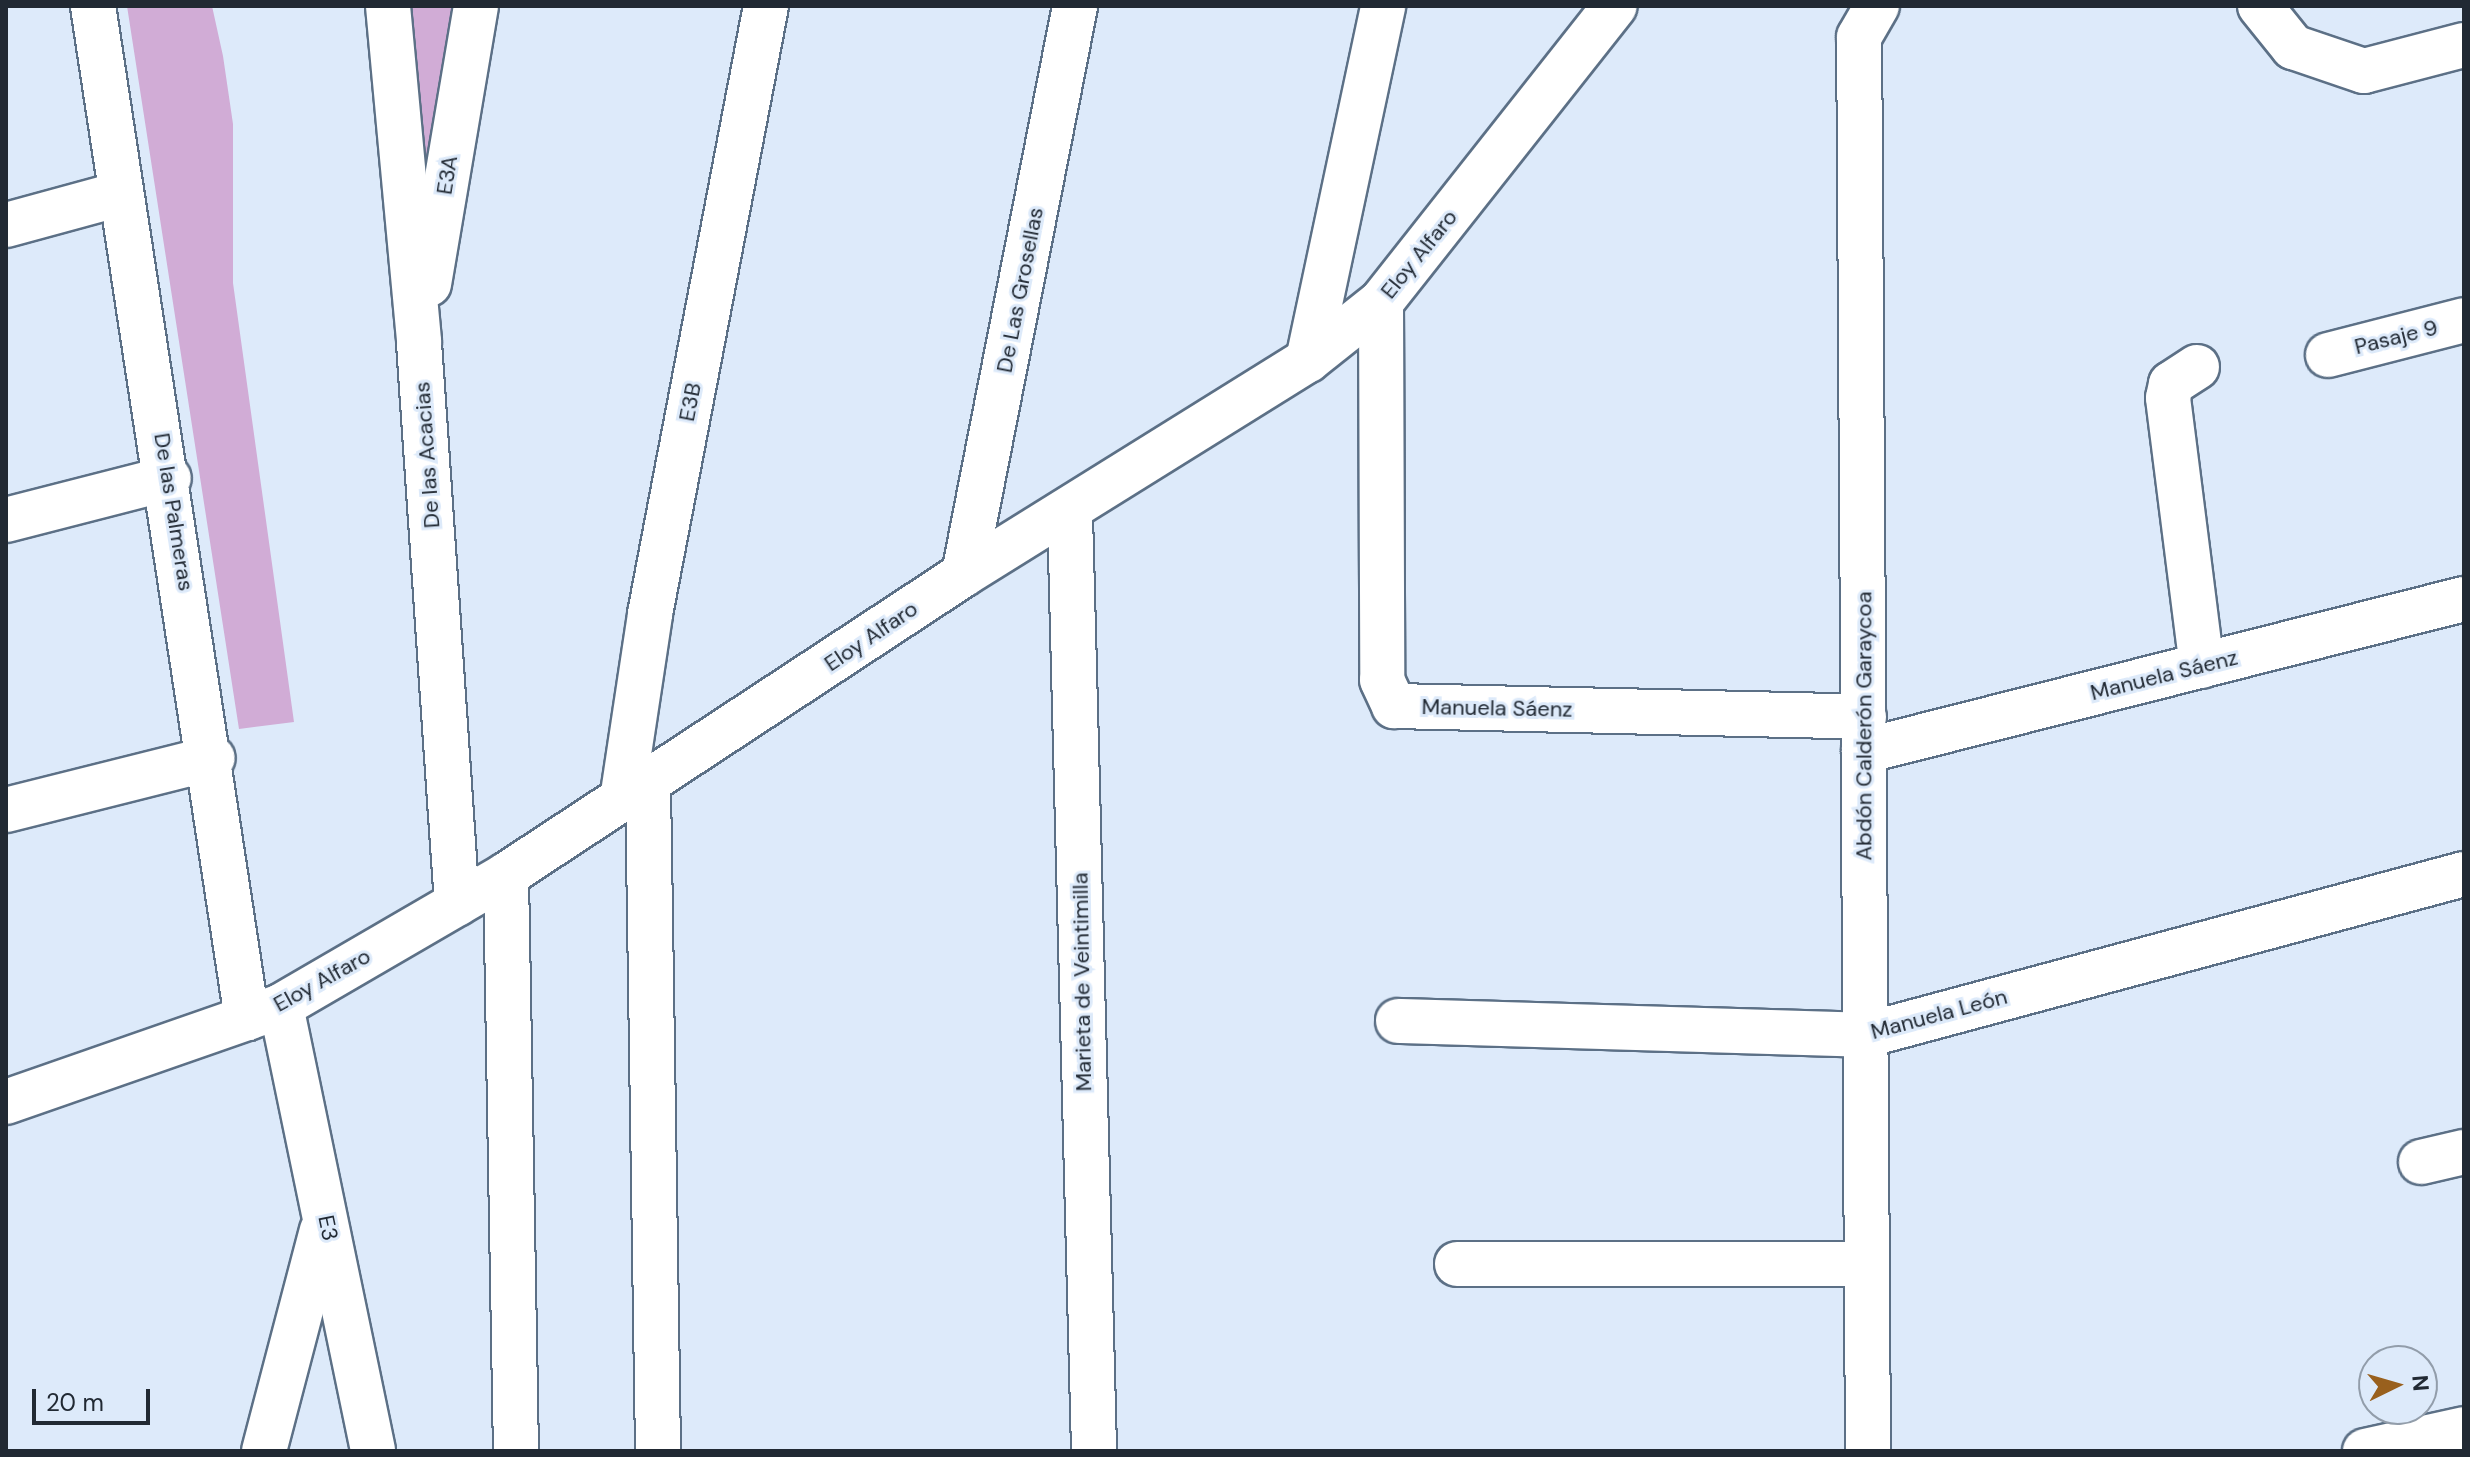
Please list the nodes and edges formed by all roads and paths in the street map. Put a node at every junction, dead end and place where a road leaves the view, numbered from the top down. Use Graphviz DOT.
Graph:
graph roads {
  1 [pos="93,6"];
  2 [pos="388,6"];
  3 [pos="476,6"];
  4 [pos="766,6"];
  5 [pos="1075,6"];
  6 [pos="1383,6"];
  7 [pos="1615,6"];
  8 [pos="1877,6"];
  9 [pos="2260,6"];
  10 [pos="2464,45"];
  11 [pos="120,194"];
  12 [pos="6,225"];
  13 [pos="1381,302"];
  14 [pos="2464,320"];
  15 [pos="419,343"];
  16 [pos="2328,355"];
  17 [pos="1308,360"];
  18 [pos="2197,367"];
  19 [pos="169,478"];
  20 [pos="1070,514"];
  21 [pos="6,520"];
  22 [pos="964,574"];
  23 [pos="2464,599"];
  24 [pos="2202,666"];
  25 [pos="1864,734"];
  26 [pos="213,758"];
  27 [pos="635,792"];
  28 [pos="6,810"];
  29 [pos="2464,874"];
  30 [pos="506,875"];
  31 [pos="457,904"];
  32 [pos="264,1012"];
  33 [pos="1398,1021"];
  34 [pos="1866,1035"];
  35 [pos="6,1102"];
  36 [pos="2464,1152"];
  37 [pos="2421,1162"];
  38 [pos="325,1216"];
  39 [pos="1457,1264"];
  40 [pos="1867,1264"];
  41 [pos="2464,1429"];
  42 [pos="264,1451"];
  43 [pos="373,1451"];
  44 [pos="516,1451"];
  45 [pos="658,1451"];
  46 [pos="1094,1451"];
  47 [pos="1868,1451"];
  48 [pos="2365,1451"];
  1 -- 11 [label="street, De las Palmeras"];
  2 -- 15 [label="street, De las Acacias"];
  3 -- 15 [label="street, E3A"];
  4 -- 27 [label="street, E3B"];
  5 -- 22 [label="street, De Las Grosellas"];
  6 -- 17 [label="street"];
  7 -- 13 [label="street, Eloy Alfaro"];
  8 -- 25 [label="street, Abdón Calderón Garaycoa"];
  9 -- 10 [label="street"];
  11 -- 12 [label="street"];
  11 -- 19 [label="street, De las Palmeras"];
  13 -- 17 [label="street, Eloy Alfaro"];
  13 -- 25 [label="street, Manuela Sáenz"];
  14 -- 16 [label="street, Pasaje 9"];
  15 -- 31 [label="street, De las Acacias"];
  17 -- 20 [label="street, Eloy Alfaro"];
  18 -- 24 [label="street"];
  19 -- 21 [label="street"];
  19 -- 26 [label="street, De las Palmeras"];
  20 -- 22 [label="street, Eloy Alfaro"];
  20 -- 46 [label="street, Marieta de Veintimilla"];
  22 -- 27 [label="street, Eloy Alfaro"];
  23 -- 24 [label="street, Manuela Sáenz"];
  24 -- 25 [label="street, Manuela Sáenz"];
  25 -- 34 [label="street, Abdón Calderón Garaycoa"];
  26 -- 28 [label="street"];
  26 -- 32 [label="street, De las Palmeras"];
  27 -- 30 [label="street, Eloy Alfaro"];
  27 -- 45 [label="street, E3B"];
  29 -- 34 [label="street, Manuela León"];
  30 -- 31 [label="street, Eloy Alfaro"];
  30 -- 44 [label="street"];
  31 -- 32 [label="street, Eloy Alfaro"];
  32 -- 35 [label="street, Eloy Alfaro"];
  32 -- 38 [label="street, E3"];
  33 -- 34 [label="street, Manuela León"];
  34 -- 40 [label="street, Abdón Calderón Garaycoa"];
  36 -- 37 [label="street"];
  38 -- 42 [label="street"];
  38 -- 43 [label="street, E3"];
  39 -- 40 [label="street"];
  40 -- 47 [label="street, Abdón Calderón Garaycoa"];
  41 -- 48 [label="street"];
}
